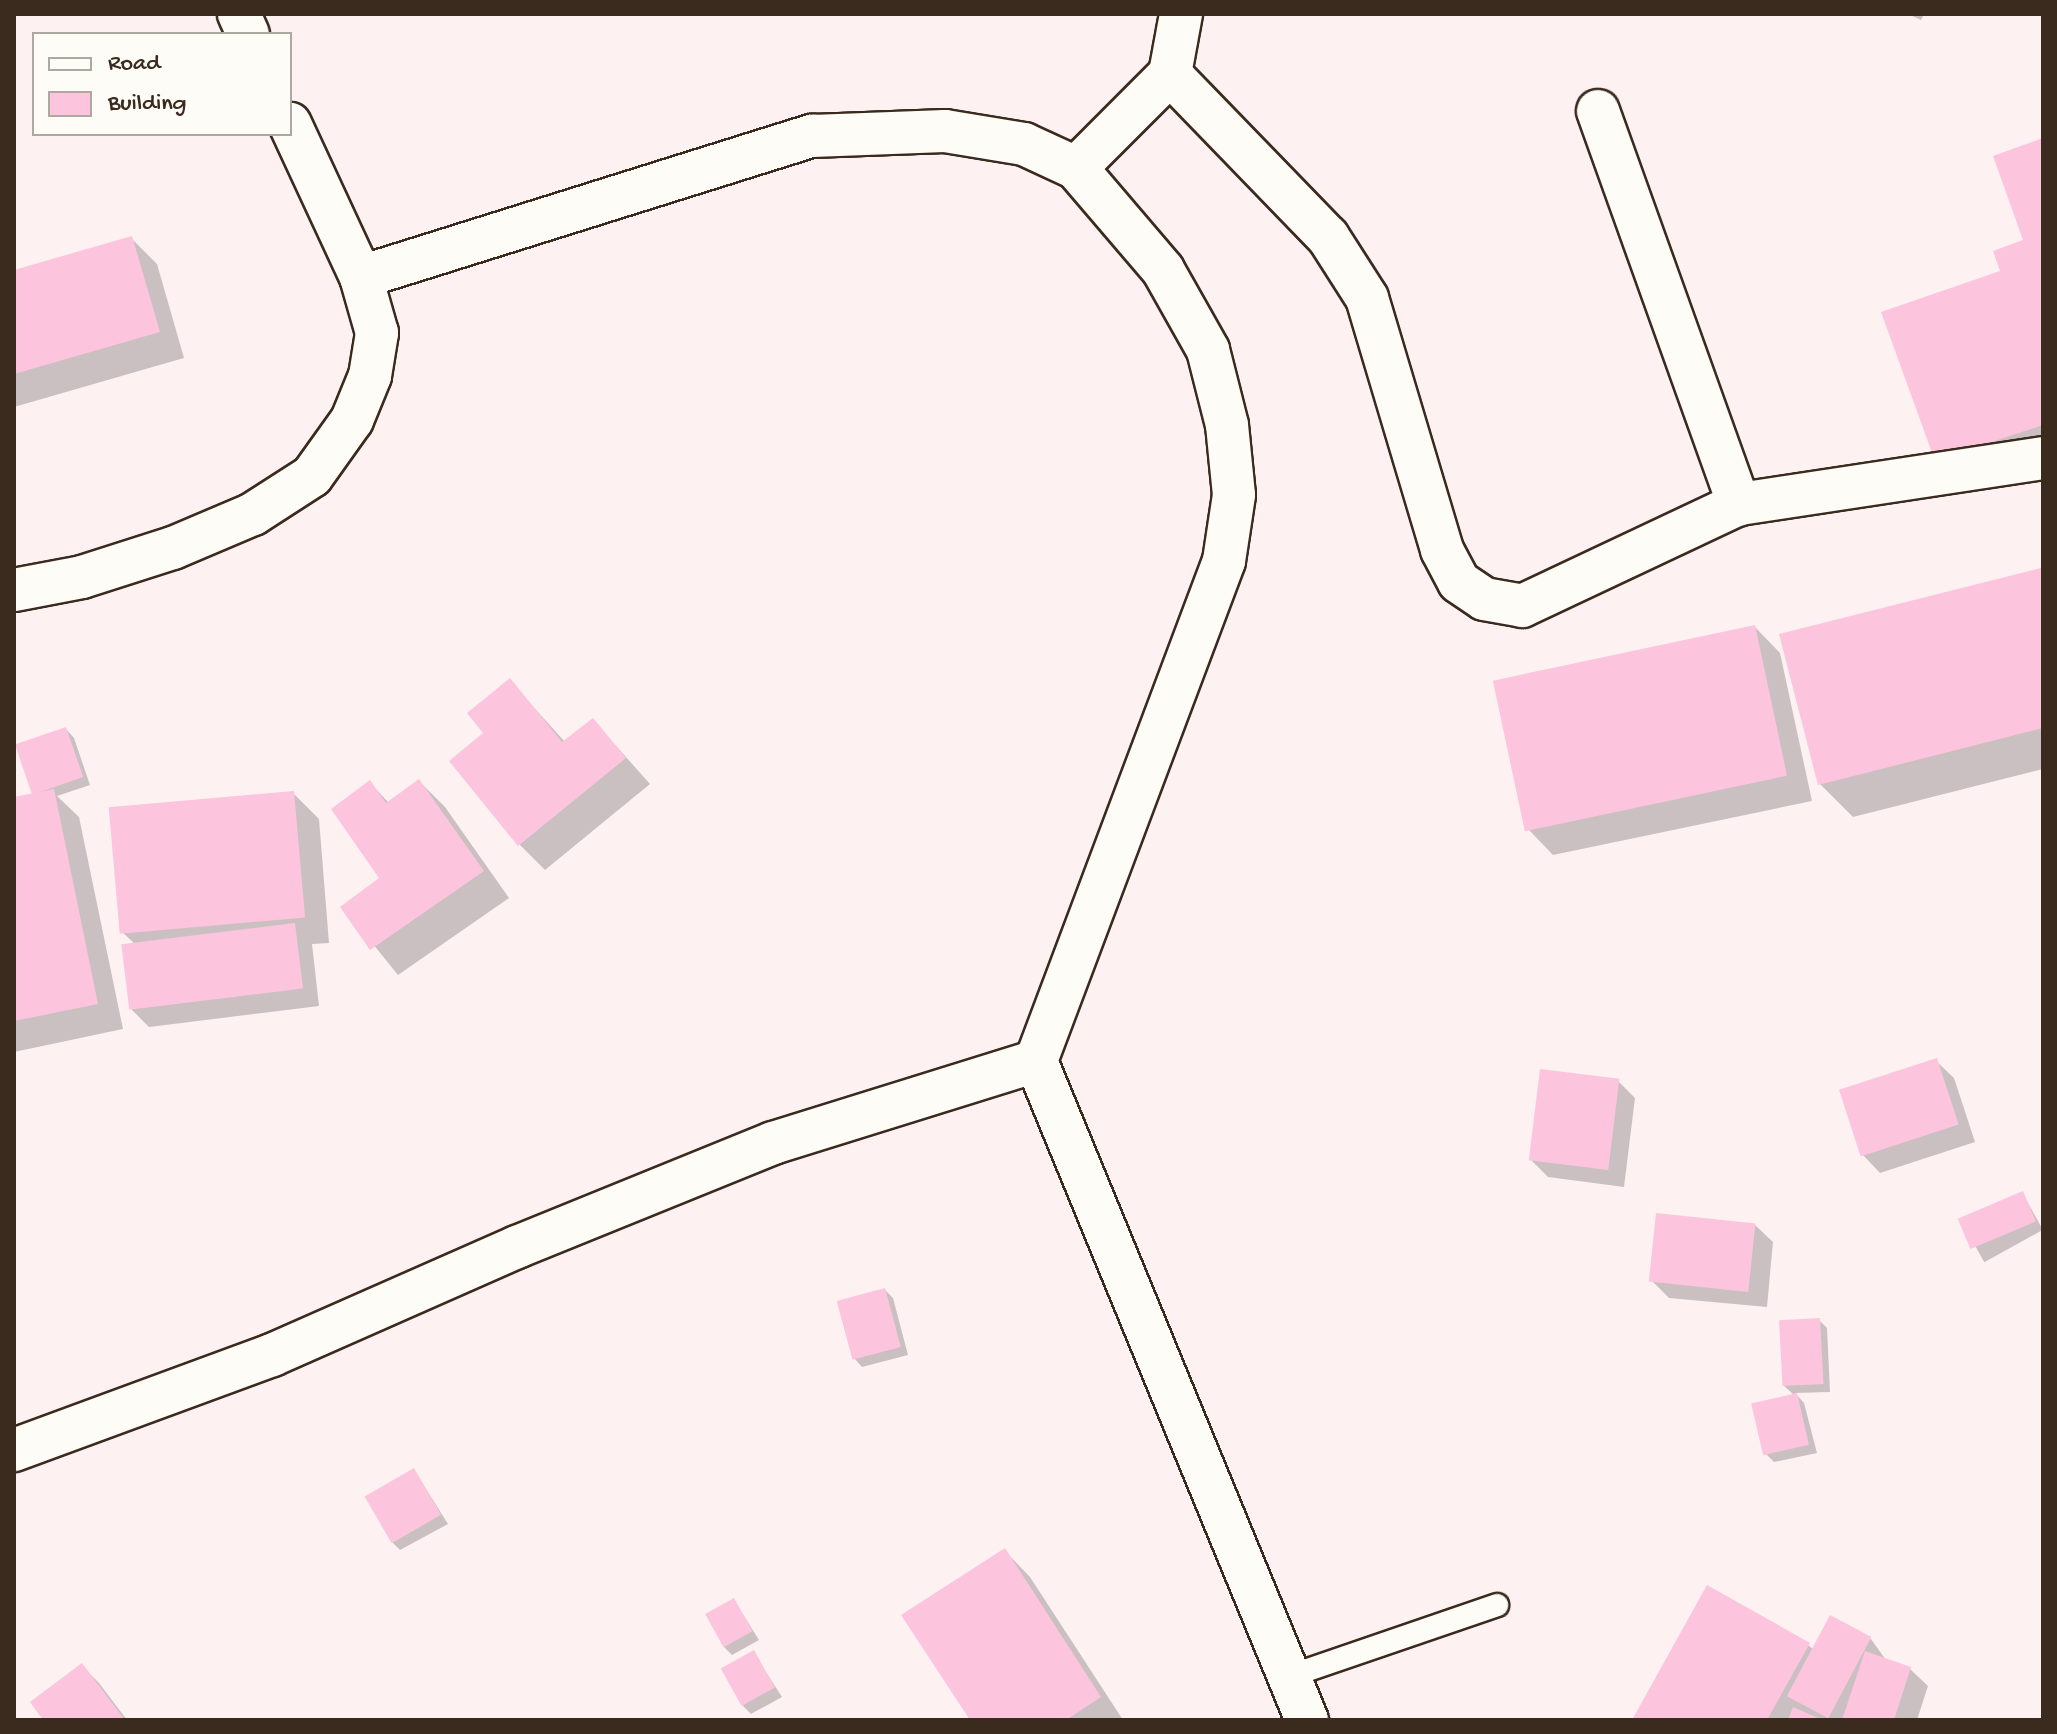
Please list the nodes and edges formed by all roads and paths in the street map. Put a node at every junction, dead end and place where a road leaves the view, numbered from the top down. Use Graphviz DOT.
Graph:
graph roads {
  1 [pos="1181,14"];
  2 [pos="1170,74"];
  3 [pos="1598,111"];
  4 [pos="292,128"];
  5 [pos="1076,168"];
  6 [pos="361,277"];
  7 [pos="2043,458"];
  8 [pos="1739,504"];
  9 [pos="14,590"];
  10 [pos="1036,1061"];
  11 [pos="14,1450"];
  12 [pos="1497,1605"];
  13 [pos="1290,1676"];
  14 [pos="1307,1720"];
  1 -- 2 [label="street"];
  2 -- 5 [label="street"];
  2 -- 8 [label="street"];
  3 -- 8 [label="street"];
  4 -- 6 [label="street"];
  5 -- 6 [label="street"];
  5 -- 10 [label="street"];
  6 -- 9 [label="street"];
  7 -- 8 [label="street"];
  10 -- 11 [label="street"];
  10 -- 13 [label="street"];
  12 -- 13 [label="lane"];
  13 -- 14 [label="street"];
}
